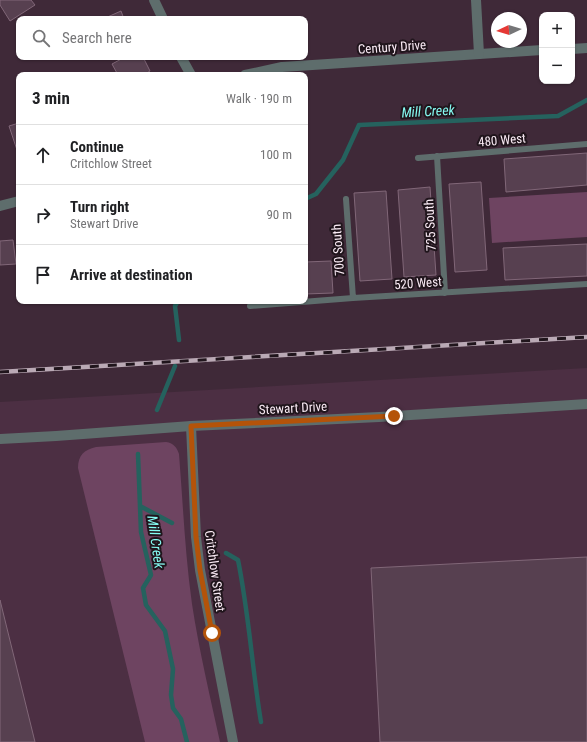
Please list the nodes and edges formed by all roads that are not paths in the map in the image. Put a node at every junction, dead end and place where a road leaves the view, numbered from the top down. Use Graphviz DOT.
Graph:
graph roads {
  1 [pos="154,0"];
  2 [pos="476,0"];
  3 [pos="162,16"];
  4 [pos="575,48"];
  5 [pos="587,48"];
  6 [pos="539,50"];
  7 [pos="479,54"];
  8 [pos="183,60"];
  9 [pos="189,72"];
  10 [pos="259,72"];
  11 [pos="587,144"];
  12 [pos="437,156"];
  13 [pos="418,158"];
  14 [pos="346,199"];
  15 [pos="16,202"];
  16 [pos="0,206"];
  17 [pos="587,284"];
  18 [pos="445,293"];
  19 [pos="353,298"];
  20 [pos="308,301"];
  21 [pos="276,304"];
  22 [pos="250,306"];
  23 [pos="587,404"];
  24 [pos="191,426"];
  25 [pos="0,439"];
  26 [pos="233,742"];
  1 -- 3 [label="street"];
  2 -- 7 [label="street"];
  4 -- 5 [label="street"];
  6 -- 7 [label="street, Century Drive"];
  7 -- 10 [label="street, Century Drive"];
  8 -- 9 [label="street"];
  11 -- 12 [label="lane, 480 West"];
  12 -- 13 [label="lane, 480 West"];
  12 -- 18 [label="lane, 725 South"];
  14 -- 19 [label="lane, 700 South"];
  15 -- 16 [label="street"];
  17 -- 18 [label="lane, 520 West"];
  18 -- 19 [label="lane, 520 West"];
  19 -- 20 [label="lane, 520 West"];
  21 -- 22 [label="lane, 520 West"];
  23 -- 24 [label="street, Stewart Drive"];
  24 -- 25 [label="street, Stewart Drive"];
  24 -- 26 [label="street, Critchlow Street"];
}
